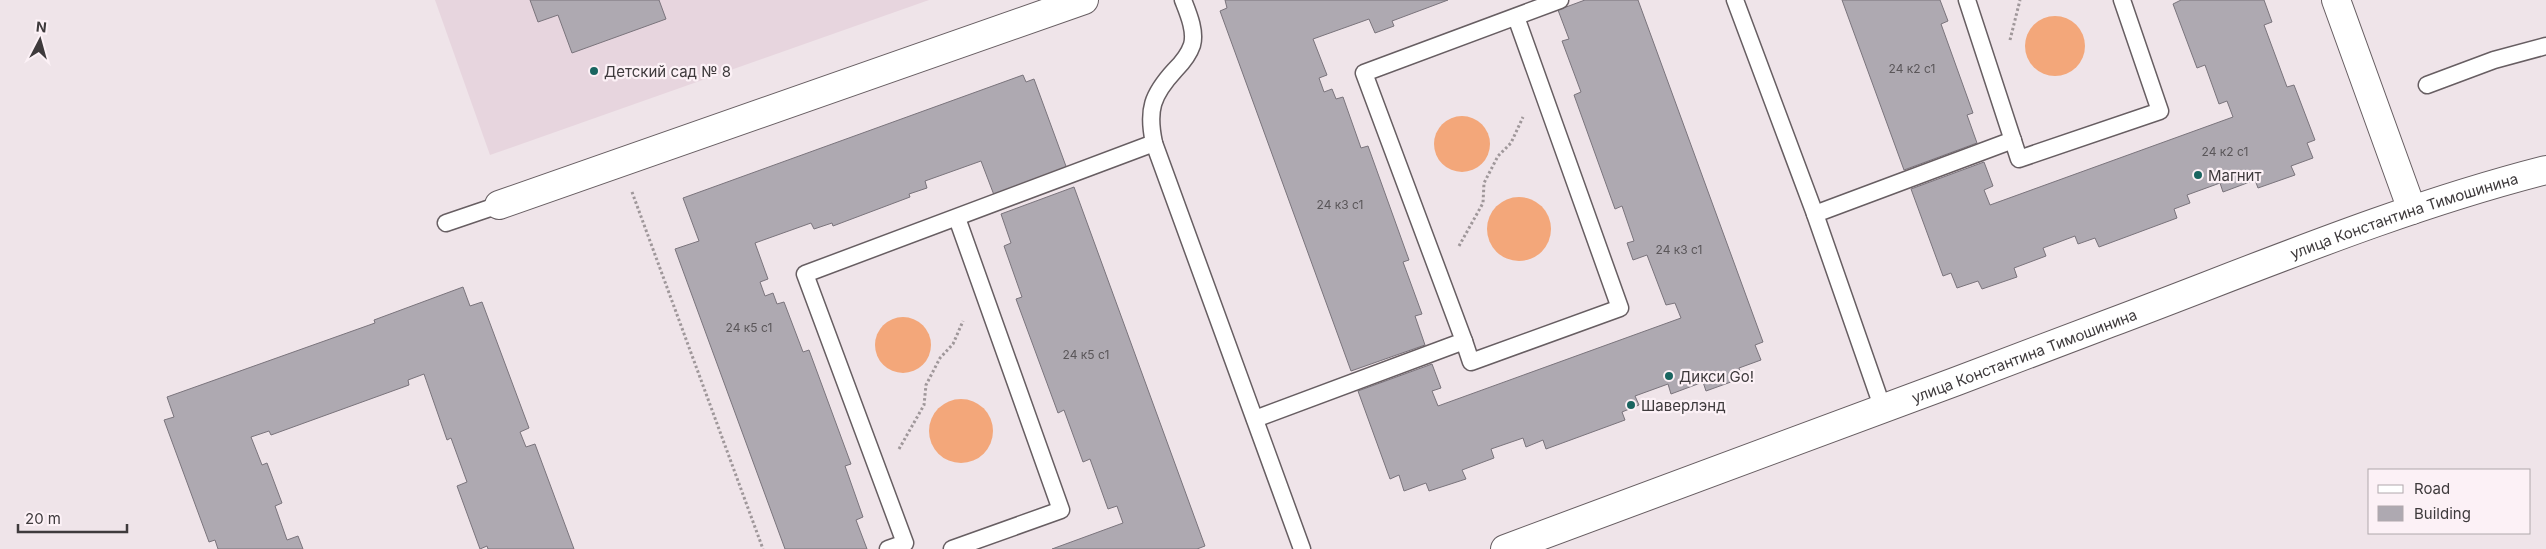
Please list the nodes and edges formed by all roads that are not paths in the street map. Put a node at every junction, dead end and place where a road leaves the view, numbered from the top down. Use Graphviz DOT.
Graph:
graph roads {
  1 [pos="1084,0"];
  2 [pos="1183,0"];
  3 [pos="1560,0"];
  4 [pos="1735,0"];
  5 [pos="1967,0"];
  6 [pos="2122,0"];
  7 [pos="2336,0"];
  8 [pos="1516,17"];
  9 [pos="2546,46"];
  10 [pos="2428,85"];
  11 [pos="2013,140"];
  12 [pos="1154,143"];
  13 [pos="2546,170"];
  14 [pos="499,205"];
  15 [pos="2412,210"];
  16 [pos="1814,214"];
  17 [pos="957,218"];
  18 [pos="446,223"];
  19 [pos="1464,341"];
  20 [pos="1883,409"];
  21 [pos="1254,419"];
  22 [pos="906,546"];
  23 [pos="888,549"];
  24 [pos="952,549"];
  25 [pos="1302,549"];
  26 [pos="1505,549"];
  1 -- 14 [label="street"];
  2 -- 12 [label="lane"];
  3 -- 8 [label="lane"];
  4 -- 16 [label="lane"];
  5 -- 11 [label="lane"];
  6 -- 11 [label="lane"];
  7 -- 15 [label="street"];
  8 -- 19 [label="lane"];
  8 -- 19 [label="lane"];
  9 -- 10 [label="lane"];
  11 -- 16 [label="lane"];
  12 -- 17 [label="lane"];
  12 -- 21 [label="lane"];
  13 -- 15 [label="street, улица Константина Тимошинина"];
  14 -- 18 [label="lane"];
  15 -- 20 [label="street, улица Константина Тимошинина"];
  16 -- 20 [label="lane"];
  17 -- 22 [label="lane"];
  17 -- 24 [label="lane"];
  19 -- 21 [label="lane"];
  20 -- 26 [label="street, улица Константина Тимошинина"];
  21 -- 25 [label="lane"];
  22 -- 23 [label="lane"];
}
